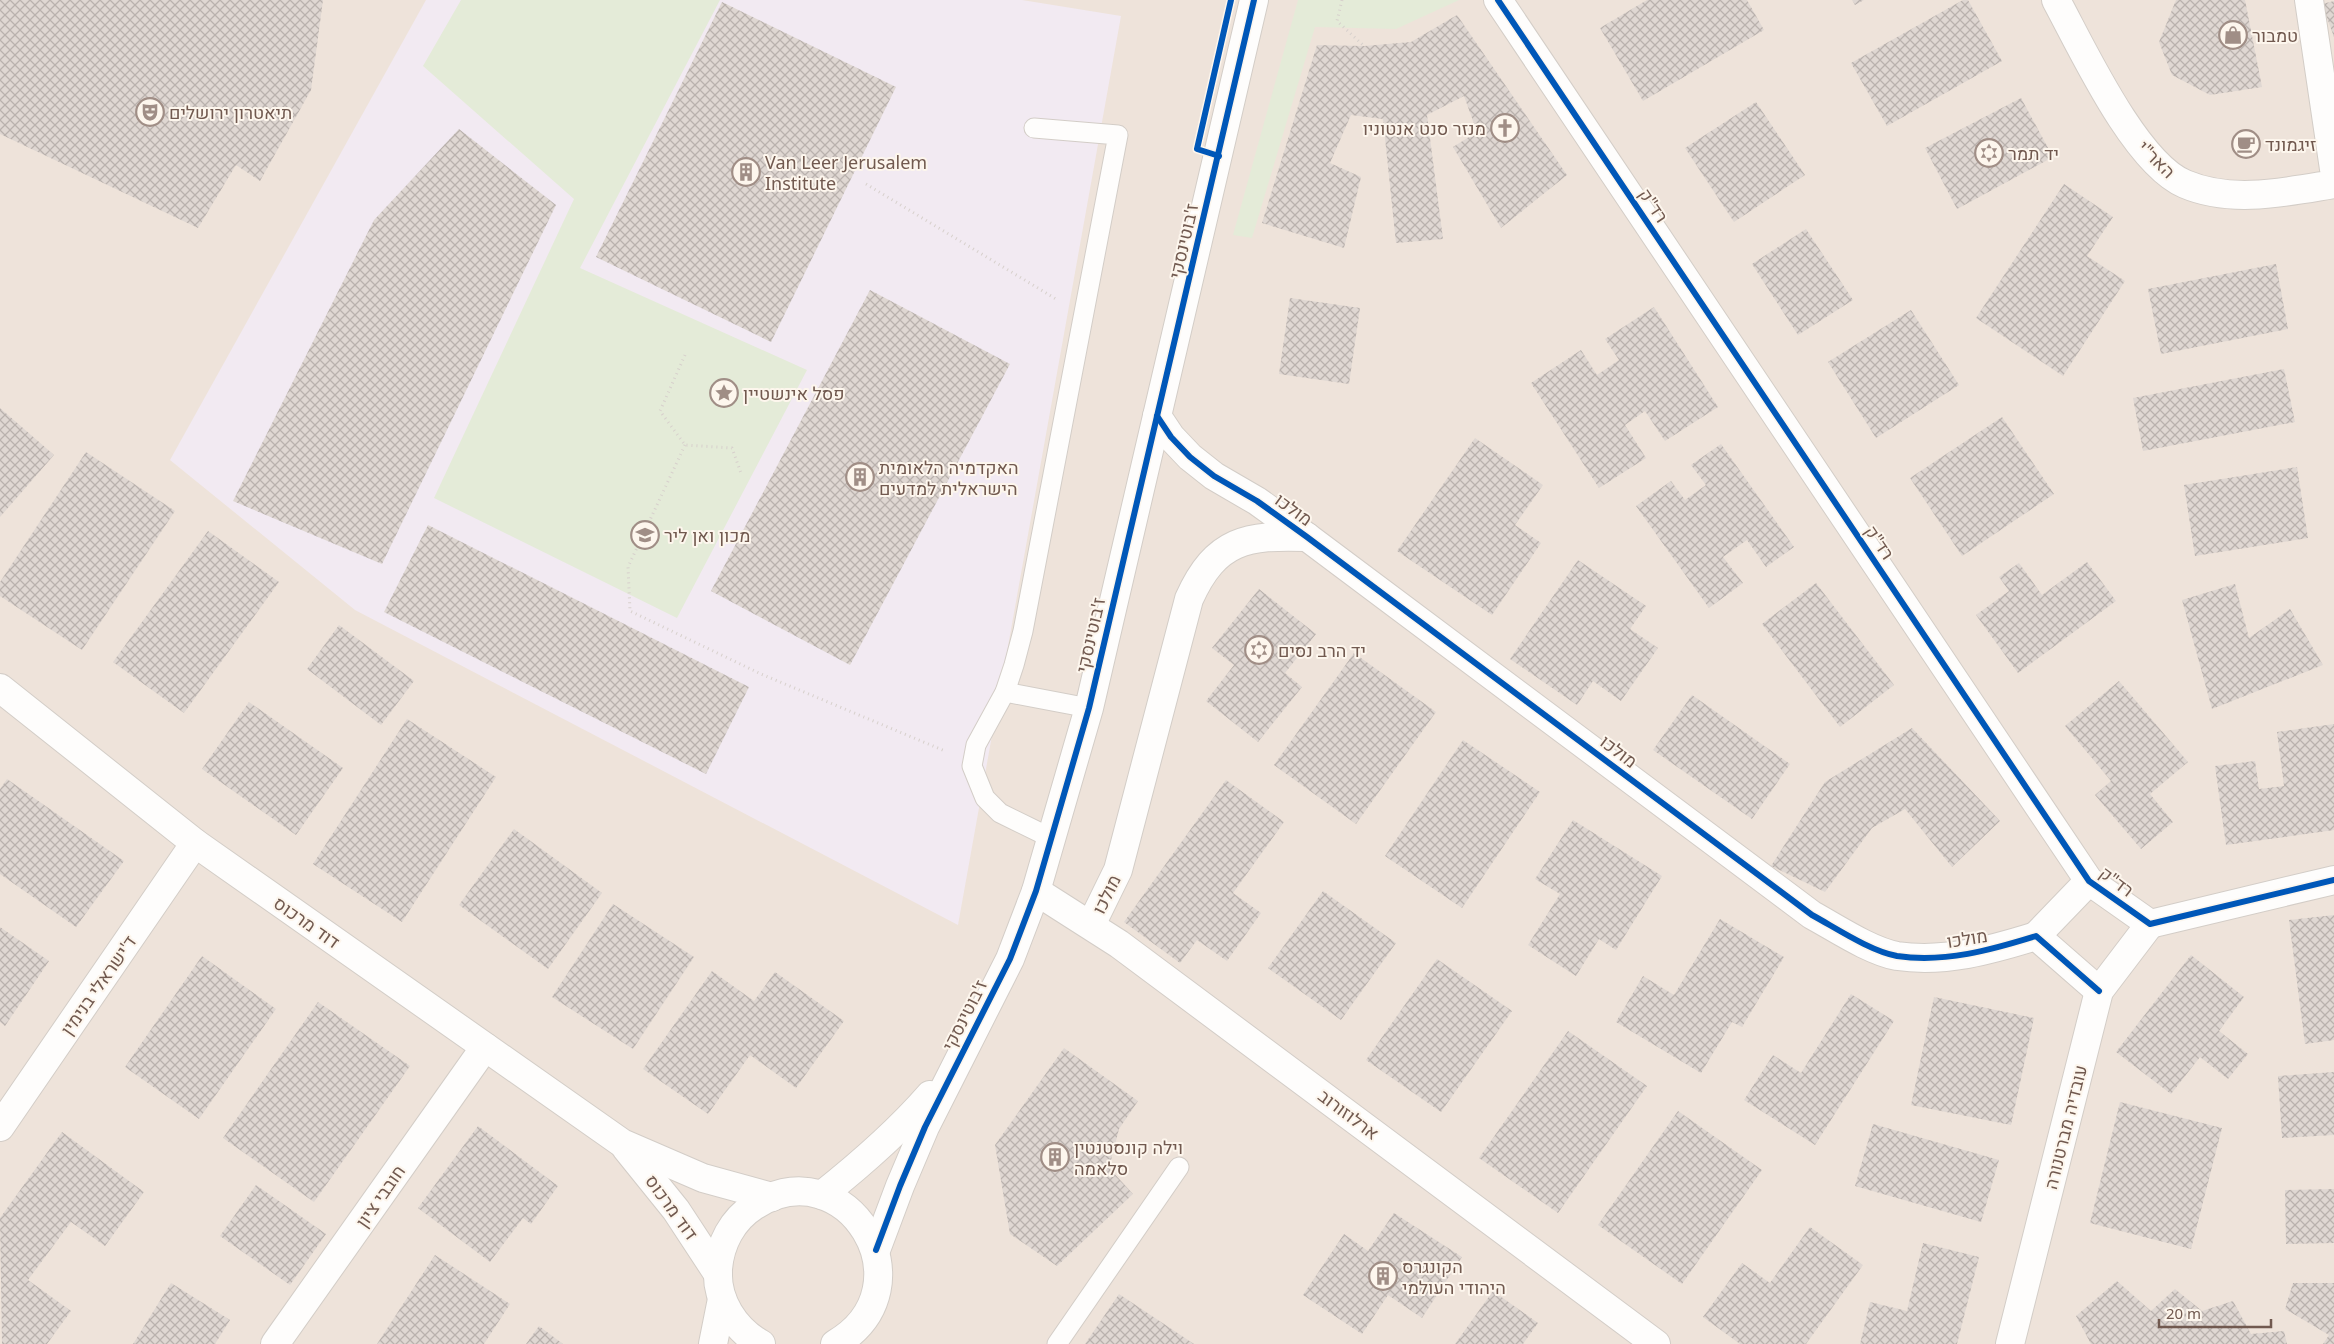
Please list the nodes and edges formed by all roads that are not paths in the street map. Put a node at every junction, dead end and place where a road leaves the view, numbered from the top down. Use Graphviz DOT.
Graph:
graph roads {
  1 [pos="1254,0"];
  2 [pos="1498,0"];
  3 [pos="2056,0"];
  4 [pos="2309,0"];
  5 [pos="1034,128"];
  6 [pos="2334,169"];
  7 [pos="2334,184"];
  8 [pos="1157,416"];
  9 [pos="1307,537"];
  10 [pos="0,688"];
  11 [pos="1005,692"];
  12 [pos="1089,708"];
  13 [pos="1051,838"];
  14 [pos="195,843"];
  15 [pos="2334,880"];
  16 [pos="2089,881"];
  17 [pos="1036,891"];
  18 [pos="1091,924"];
  19 [pos="2150,924"];
  20 [pos="2036,936"];
  21 [pos="2099,991"];
  22 [pos="485,1047"];
  23 [pos="959,1056"];
  24 [pos="0,1127"];
  25 [pos="622,1143"];
  26 [pos="1179,1167"];
  27 [pos="822,1195"];
  28 [pos="772,1197"];
  29 [pos="876,1250"];
  30 [pos="720,1287"];
  31 [pos="275,1344"];
  32 [pos="712,1344"];
  33 [pos="761,1344"];
  34 [pos="835,1344"];
  35 [pos="1057,1344"];
  36 [pos="1656,1344"];
  37 [pos="2010,1344"];
  1 -- 8 [label="street, ז'בוטינסקי"];
  2 -- 16 [label="street, רד\"ק"];
  3 -- 7 [label="street, האר\"י"];
  4 -- 6 [label="street"];
  5 -- 11 [label="lane"];
  8 -- 9 [label="street, מולכו"];
  8 -- 12 [label="street, ז'בוטינסקי"];
  9 -- 18 [label="street, מולכו"];
  9 -- 20 [label="street, מולכו"];
  10 -- 14 [label="street, דוד מרכוס"];
  11 -- 12 [label="lane"];
  11 -- 13 [label="lane"];
  12 -- 13 [label="street, ז'בוטינסקי"];
  13 -- 17 [label="street, ז'בוטינסקי"];
  14 -- 22 [label="street, דוד מרכוס"];
  14 -- 24 [label="street, ד'ישראלי בנימין"];
  15 -- 19 [label="street"];
  16 -- 19 [label="street, רד\"ק"];
  16 -- 20 [label="street"];
  17 -- 18 [label="street, ארלוזורוב"];
  17 -- 23 [label="street, ז'בוטינסקי"];
  18 -- 36 [label="street, ארלוזורוב"];
  19 -- 21 [label="street, עובדיה מברטנורה"];
  20 -- 21 [label="street"];
  21 -- 37 [label="street, עובדיה מברטנורה"];
  22 -- 25 [label="street, דוד מרכוס"];
  22 -- 31 [label="street, חובבי ציון"];
  23 -- 27 [label="street, ז'בוטינסקי"];
  23 -- 29 [label="street, ז'בוטינסקי"];
  25 -- 28 [label="street, דוד מרכוס"];
  25 -- 30 [label="street, דוד מרכוס"];
  26 -- 35 [label="lane"];
  27 -- 28 [label="street"];
  27 -- 29 [label="street"];
  28 -- 30 [label="street"];
  29 -- 34 [label="street"];
  30 -- 32 [label="street"];
  30 -- 33 [label="street, דוד מרכוס"];
}
